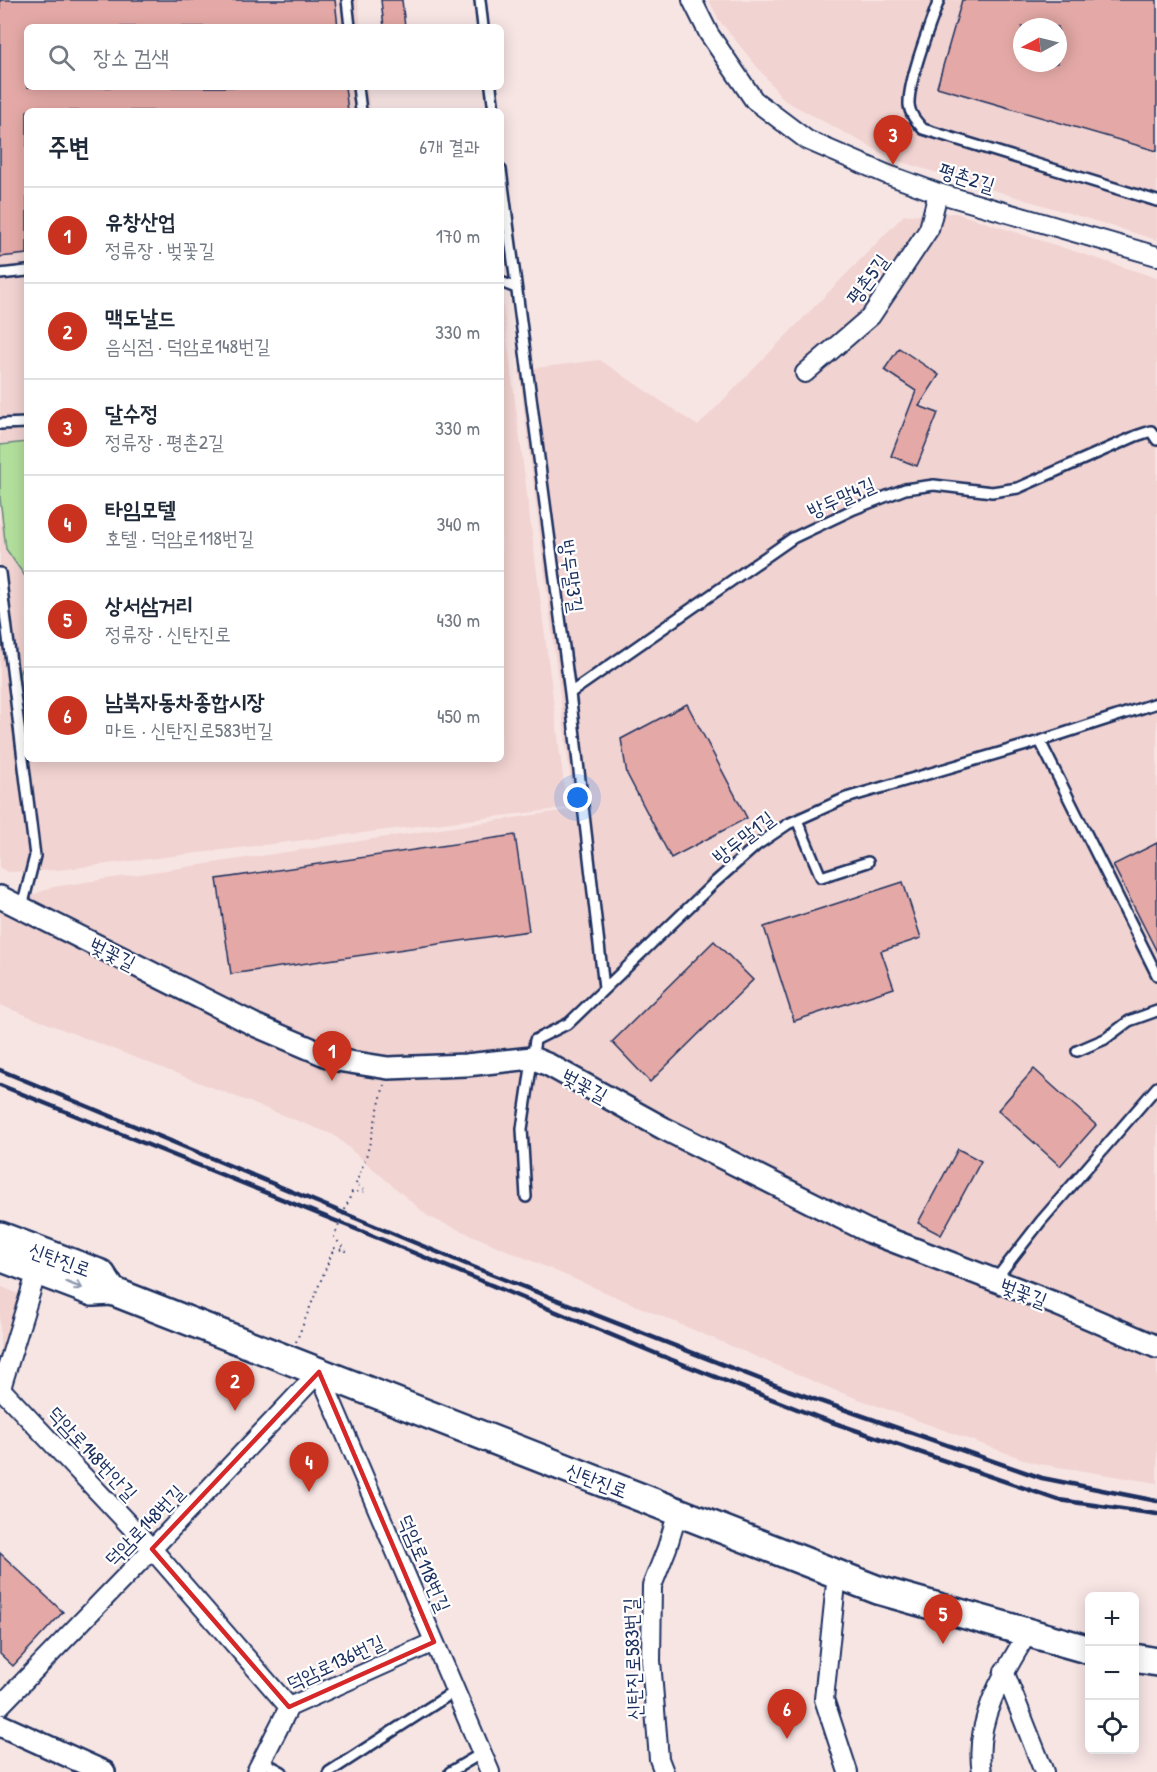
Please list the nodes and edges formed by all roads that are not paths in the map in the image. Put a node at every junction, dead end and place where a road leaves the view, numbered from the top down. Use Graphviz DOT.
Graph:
graph roads {
  1 [pos="347,0"];
  2 [pos="480,0"];
  3 [pos="692,0"];
  4 [pos="939,0"];
  5 [pos="350,24"];
  6 [pos="483,24"];
  7 [pos="358,90"];
  8 [pos="491,90"];
  9 [pos="362,108"];
  10 [pos="494,108"];
  11 [pos="938,193"];
  12 [pos="504,194"];
  13 [pos="1157,201"];
  14 [pos="1157,256"];
  15 [pos="24,271"];
  16 [pos="0,274"];
  17 [pos="504,283"];
  18 [pos="516,288"];
  19 [pos="805,372"];
  20 [pos="24,423"];
  21 [pos="0,424"];
  22 [pos="1157,440"];
  23 [pos="0,573"];
  24 [pos="570,693"];
  25 [pos="1157,703"];
  26 [pos="1040,741"];
  27 [pos="796,820"];
  28 [pos="868,862"];
  29 [pos="0,897"];
  30 [pos="22,907"];
  31 [pos="1157,975"];
  32 [pos="604,987"];
  33 [pos="1157,1011"];
  34 [pos="1077,1051"];
  35 [pos="532,1058"];
  36 [pos="1157,1087"];
  37 [pos="526,1197"];
  38 [pos="0,1236"];
  39 [pos="0,1257"];
  40 [pos="37,1271"];
  41 [pos="994,1280"];
  42 [pos="112,1291"];
  43 [pos="1157,1347"];
  44 [pos="319,1372"];
  45 [pos="1,1388"];
  46 [pos="678,1512"];
  47 [pos="152,1550"];
  48 [pos="837,1574"];
  49 [pos="1028,1633"];
  50 [pos="434,1642"];
  51 [pos="1085,1649"];
  52 [pos="1139,1659"];
  53 [pos="1157,1662"];
  54 [pos="1004,1671"];
  55 [pos="455,1691"];
  56 [pos="0,1706"];
  57 [pos="289,1707"];
  58 [pos="0,1725"];
  59 [pos="482,1753"];
  60 [pos="259,1766"];
  61 [pos="105,1772"];
  62 [pos="282,1772"];
  63 [pos="329,1772"];
  64 [pos="450,1772"];
  65 [pos="490,1772"];
  66 [pos="664,1772"];
  67 [pos="848,1772"];
  68 [pos="982,1772"];
  69 [pos="1044,1772"];
  1 -- 5 [label="lane"];
  2 -- 6 [label="lane"];
  3 -- 11 [label="street, 평촌2길"];
  4 -- 13 [label="lane"];
  7 -- 9 [label="lane"];
  8 -- 10 [label="lane"];
  11 -- 14 [label="street, 평촌2길"];
  11 -- 19 [label="street, 평촌5길"];
  12 -- 18 [label="lane, 방두말3길"];
  15 -- 16 [label="lane"];
  17 -- 18 [label="lane"];
  18 -- 24 [label="lane, 방두말3길"];
  20 -- 21 [label="lane"];
  22 -- 24 [label="lane, 방두말4길"];
  23 -- 30 [label="lane"];
  24 -- 32 [label="lane, 방두말3길"];
  25 -- 26 [label="lane, 방두말1길"];
  26 -- 27 [label="lane, 방두말1길"];
  26 -- 31 [label="lane"];
  27 -- 28 [label="lane"];
  27 -- 32 [label="lane, 방두말1길"];
  29 -- 30 [label="street, 벚꽃길"];
  30 -- 35 [label="street, 벚꽃길"];
  32 -- 35 [label="lane, 방두말1길"];
  33 -- 34 [label="lane"];
  35 -- 37 [label="lane"];
  35 -- 41 [label="street, 벚꽃길"];
  36 -- 41 [label="lane"];
  38 -- 42 [label="main road, 신탄진로"];
  39 -- 40 [label="main road, 신탄진로"];
  40 -- 42 [label="main road, 신탄진로, one-way"];
  40 -- 45 [label="street"];
  41 -- 43 [label="street, 벚꽃길"];
  42 -- 44 [label="main road, 신탄진로"];
  44 -- 46 [label="main road, 신탄진로"];
  44 -- 47 [label="street, 덕암로148번길"];
  44 -- 50 [label="street, 덕암로118번길"];
  45 -- 47 [label="street, 덕암로148번안길"];
  46 -- 48 [label="main road, 신탄진로"];
  46 -- 66 [label="street, 신탄진로583번길"];
  47 -- 56 [label="street, 덕암로148번길"];
  47 -- 57 [label="street, 덕암로148번안길"];
  48 -- 49 [label="main road, 신탄진로"];
  48 -- 67 [label="street"];
  49 -- 51 [label="main road, 신탄진로"];
  49 -- 54 [label="street"];
  50 -- 55 [label="street, 덕암로118번길"];
  50 -- 57 [label="street, 덕암로136번길"];
  52 -- 53 [label="main road"];
  54 -- 68 [label="street"];
  54 -- 69 [label="street"];
  55 -- 59 [label="street, 덕암로118번길"];
  55 -- 63 [label="lane"];
  57 -- 60 [label="street, 덕암로136번길"];
  58 -- 61 [label="street"];
  59 -- 64 [label="lane"];
  59 -- 65 [label="street, 덕암로118번길"];
  60 -- 62 [label="lane"];
}
